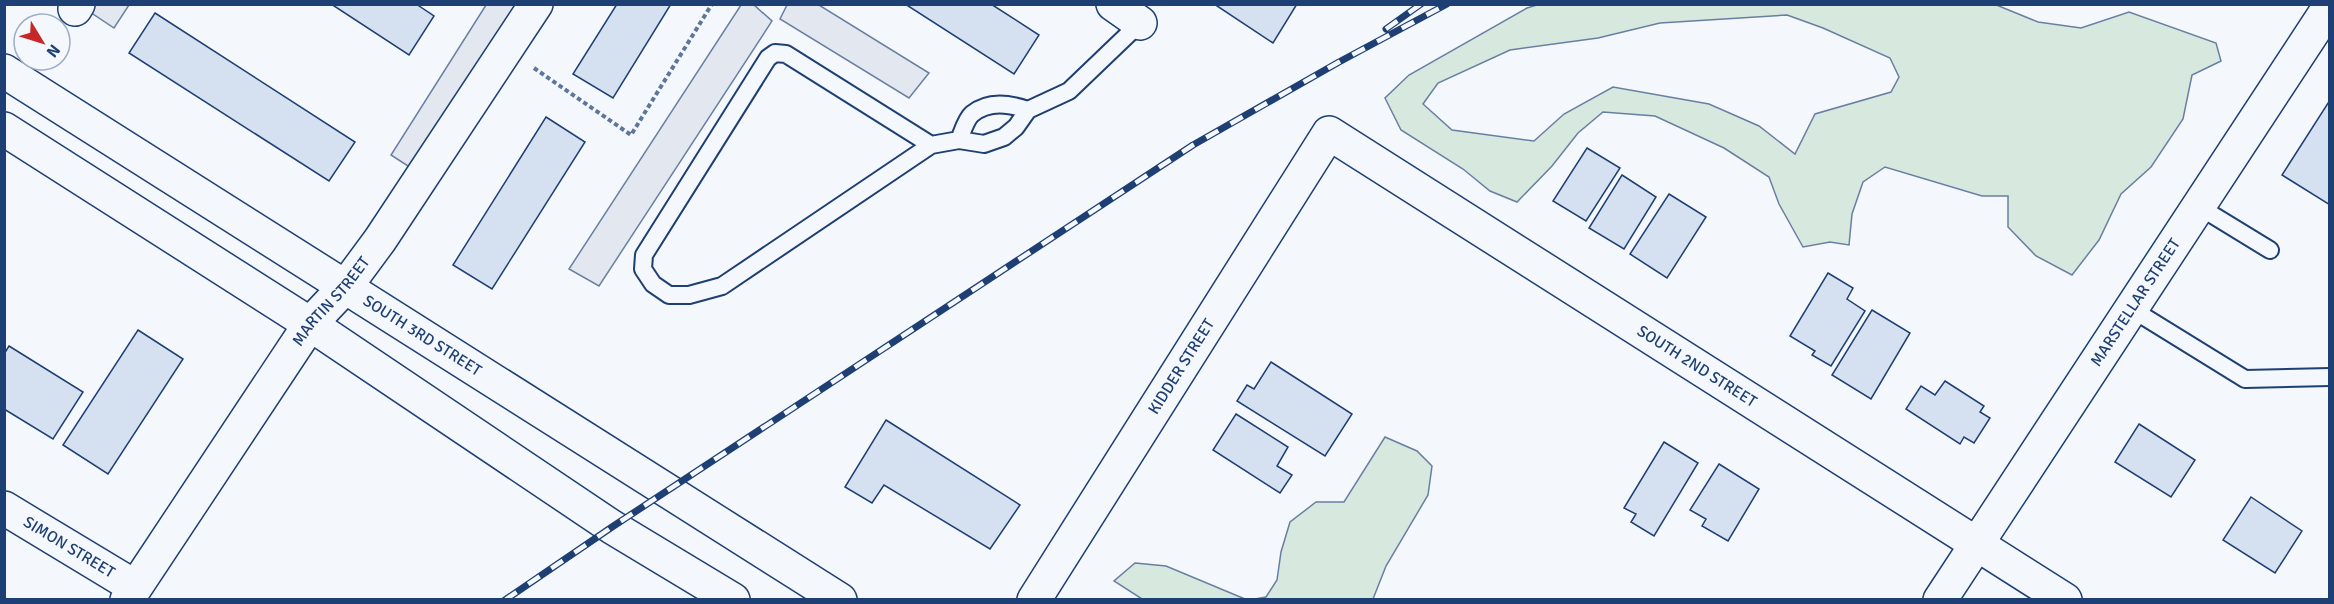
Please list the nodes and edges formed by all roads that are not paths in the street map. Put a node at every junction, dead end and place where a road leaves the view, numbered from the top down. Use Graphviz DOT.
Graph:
graph roads {
  1 [pos="536,4"];
  2 [pos="1113,4"];
  3 [pos="2330,6"];
  4 [pos="1140,23"];
  5 [pos="4,71"];
  6 [pos="1028,110"];
  7 [pos="4,129"];
  8 [pos="1329,133"];
  9 [pos="959,140"];
  10 [pos="931,145"];
  11 [pos="2198,206"];
  12 [pos="2270,250"];
  13 [pos="346,286"];
  14 [pos="2130,308"];
  15 [pos="310,324"];
  16 [pos="2330,377"];
  17 [pos="4,508"];
  18 [pos="1976,543"];
  19 [pos="131,593"];
  20 [pos="733,600"];
  21 [pos="840,600"];
  22 [pos="1034,600"];
  23 [pos="1940,600"];
  24 [pos="2066,600"];
  1 -- 13 [label="main road, MARTIN STREET"];
  2 -- 4 [label="main road"];
  3 -- 11 [label="main road, MARSTELLAR STREET"];
  4 -- 6 [label="lane"];
  5 -- 13 [label="main road, SOUTH 3RD STREET"];
  6 -- 9 [label="lane"];
  6 -- 9 [label="lane"];
  7 -- 15 [label="main road"];
  8 -- 18 [label="main road, SOUTH 2ND STREET"];
  8 -- 22 [label="main road, KIDDER STREET"];
  9 -- 10 [label="lane"];
  10 -- 10 [label="lane"];
  11 -- 12 [label="lane"];
  11 -- 14 [label="main road, MARSTELLAR STREET"];
  13 -- 15 [label="main road, MARTIN STREET"];
  13 -- 21 [label="main road, SOUTH 3RD STREET"];
  14 -- 16 [label="lane"];
  14 -- 18 [label="main road, MARSTELLAR STREET"];
  15 -- 19 [label="main road, MARTIN STREET"];
  15 -- 20 [label="main road"];
  17 -- 19 [label="main road, SIMON STREET"];
  18 -- 23 [label="main road, MARSTELLAR STREET"];
  18 -- 24 [label="main road, SOUTH 2ND STREET"];
}
